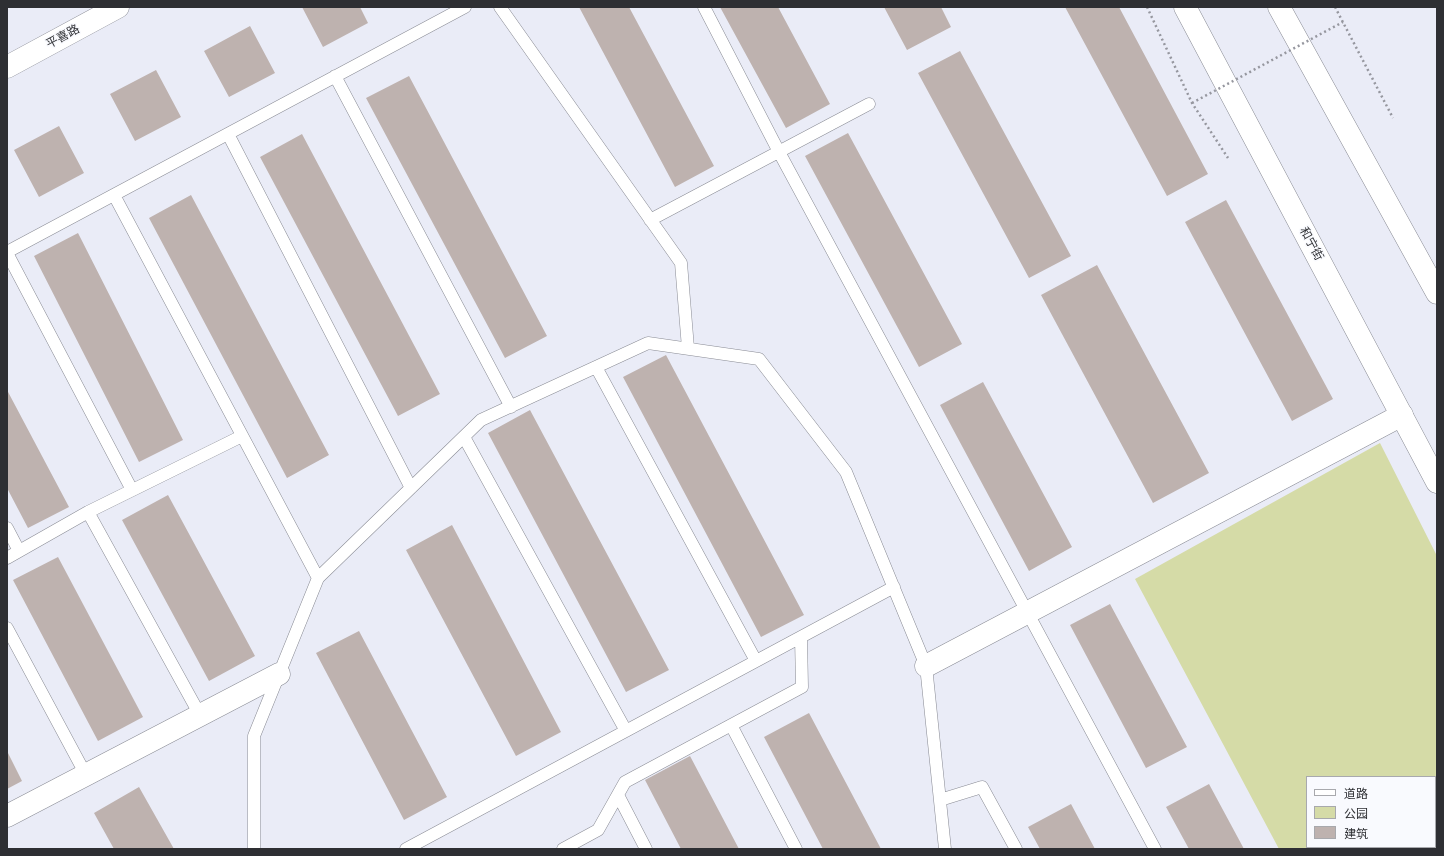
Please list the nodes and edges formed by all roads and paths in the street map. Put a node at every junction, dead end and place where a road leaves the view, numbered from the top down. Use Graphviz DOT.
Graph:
graph roads {
  1 [pos="118,7"];
  2 [pos="465,7"];
  3 [pos="500,7"];
  4 [pos="704,7"];
  5 [pos="1147,7"];
  6 [pos="1185,7"];
  7 [pos="1279,7"];
  8 [pos="1335,7"];
  9 [pos="1343,22"];
  10 [pos="7,67"];
  11 [pos="335,76"];
  12 [pos="1192,103"];
  13 [pos="869,104"];
  14 [pos="1393,118"];
  15 [pos="228,134"];
  16 [pos="779,152"];
  17 [pos="1228,158"];
  18 [pos="114,195"];
  19 [pos="650,220"];
  20 [pos="7,252"];
  21 [pos="1437,293"];
  22 [pos="688,348"];
  23 [pos="596,367"];
  24 [pos="511,406"];
  25 [pos="1402,415"];
  26 [pos="242,436"];
  27 [pos="464,437"];
  28 [pos="1437,482"];
  29 [pos="411,488"];
  30 [pos="132,490"];
  31 [pos="88,512"];
  32 [pos="7,528"];
  33 [pos="19,551"];
  34 [pos="7,558"];
  35 [pos="318,578"];
  36 [pos="894,587"];
  37 [pos="1026,613"];
  38 [pos="7,628"];
  39 [pos="801,637"];
  40 [pos="756,661"];
  41 [pos="926,666"];
  42 [pos="280,674"];
  43 [pos="200,715"];
  44 [pos="731,725"];
  45 [pos="626,731"];
  46 [pos="86,775"];
  47 [pos="618,795"];
  48 [pos="940,800"];
  49 [pos="7,816"];
  50 [pos="254,849"];
  51 [pos="406,849"];
  52 [pos="563,849"];
  53 [pos="646,849"];
  54 [pos="796,849"];
  55 [pos="945,849"];
  56 [pos="1016,849"];
  57 [pos="1155,849"];
  1 -- 10 [label="street, 平喜路"];
  2 -- 11 [label="lane"];
  3 -- 19 [label="lane"];
  4 -- 16 [label="lane"];
  5 -- 12 [label="path"];
  6 -- 25 [label="street, 和宁街"];
  7 -- 21 [label="street"];
  8 -- 9 [label="path"];
  9 -- 12 [label="path, bridge"];
  9 -- 14 [label="path"];
  11 -- 15 [label="lane"];
  11 -- 24 [label="lane"];
  12 -- 17 [label="path"];
  13 -- 16 [label="lane"];
  15 -- 18 [label="lane"];
  15 -- 29 [label="lane"];
  16 -- 19 [label="lane"];
  16 -- 37 [label="lane"];
  18 -- 20 [label="lane"];
  18 -- 26 [label="lane"];
  19 -- 22 [label="lane"];
  20 -- 30 [label="lane"];
  22 -- 23 [label="lane"];
  22 -- 36 [label="lane"];
  23 -- 24 [label="lane"];
  23 -- 40 [label="lane"];
  24 -- 27 [label="lane"];
  25 -- 28 [label="street, 和宁街"];
  25 -- 37 [label="street"];
  26 -- 30 [label="lane"];
  26 -- 35 [label="lane"];
  27 -- 29 [label="lane"];
  27 -- 45 [label="lane"];
  29 -- 35 [label="lane"];
  30 -- 31 [label="lane"];
  31 -- 33 [label="lane"];
  31 -- 43 [label="lane"];
  32 -- 33 [label="lane"];
  33 -- 34 [label="lane"];
  35 -- 42 [label="lane"];
  36 -- 39 [label="lane"];
  36 -- 41 [label="lane"];
  37 -- 41 [label="street"];
  37 -- 57 [label="lane"];
  38 -- 46 [label="lane"];
  39 -- 40 [label="lane"];
  39 -- 44 [label="lane"];
  40 -- 45 [label="lane"];
  41 -- 48 [label="lane"];
  42 -- 43 [label="street"];
  42 -- 50 [label="lane"];
  43 -- 46 [label="street"];
  44 -- 47 [label="lane"];
  44 -- 54 [label="lane"];
  45 -- 51 [label="lane"];
  46 -- 49 [label="street"];
  47 -- 52 [label="lane"];
  47 -- 53 [label="lane"];
  48 -- 55 [label="lane"];
  48 -- 56 [label="lane"];
}
